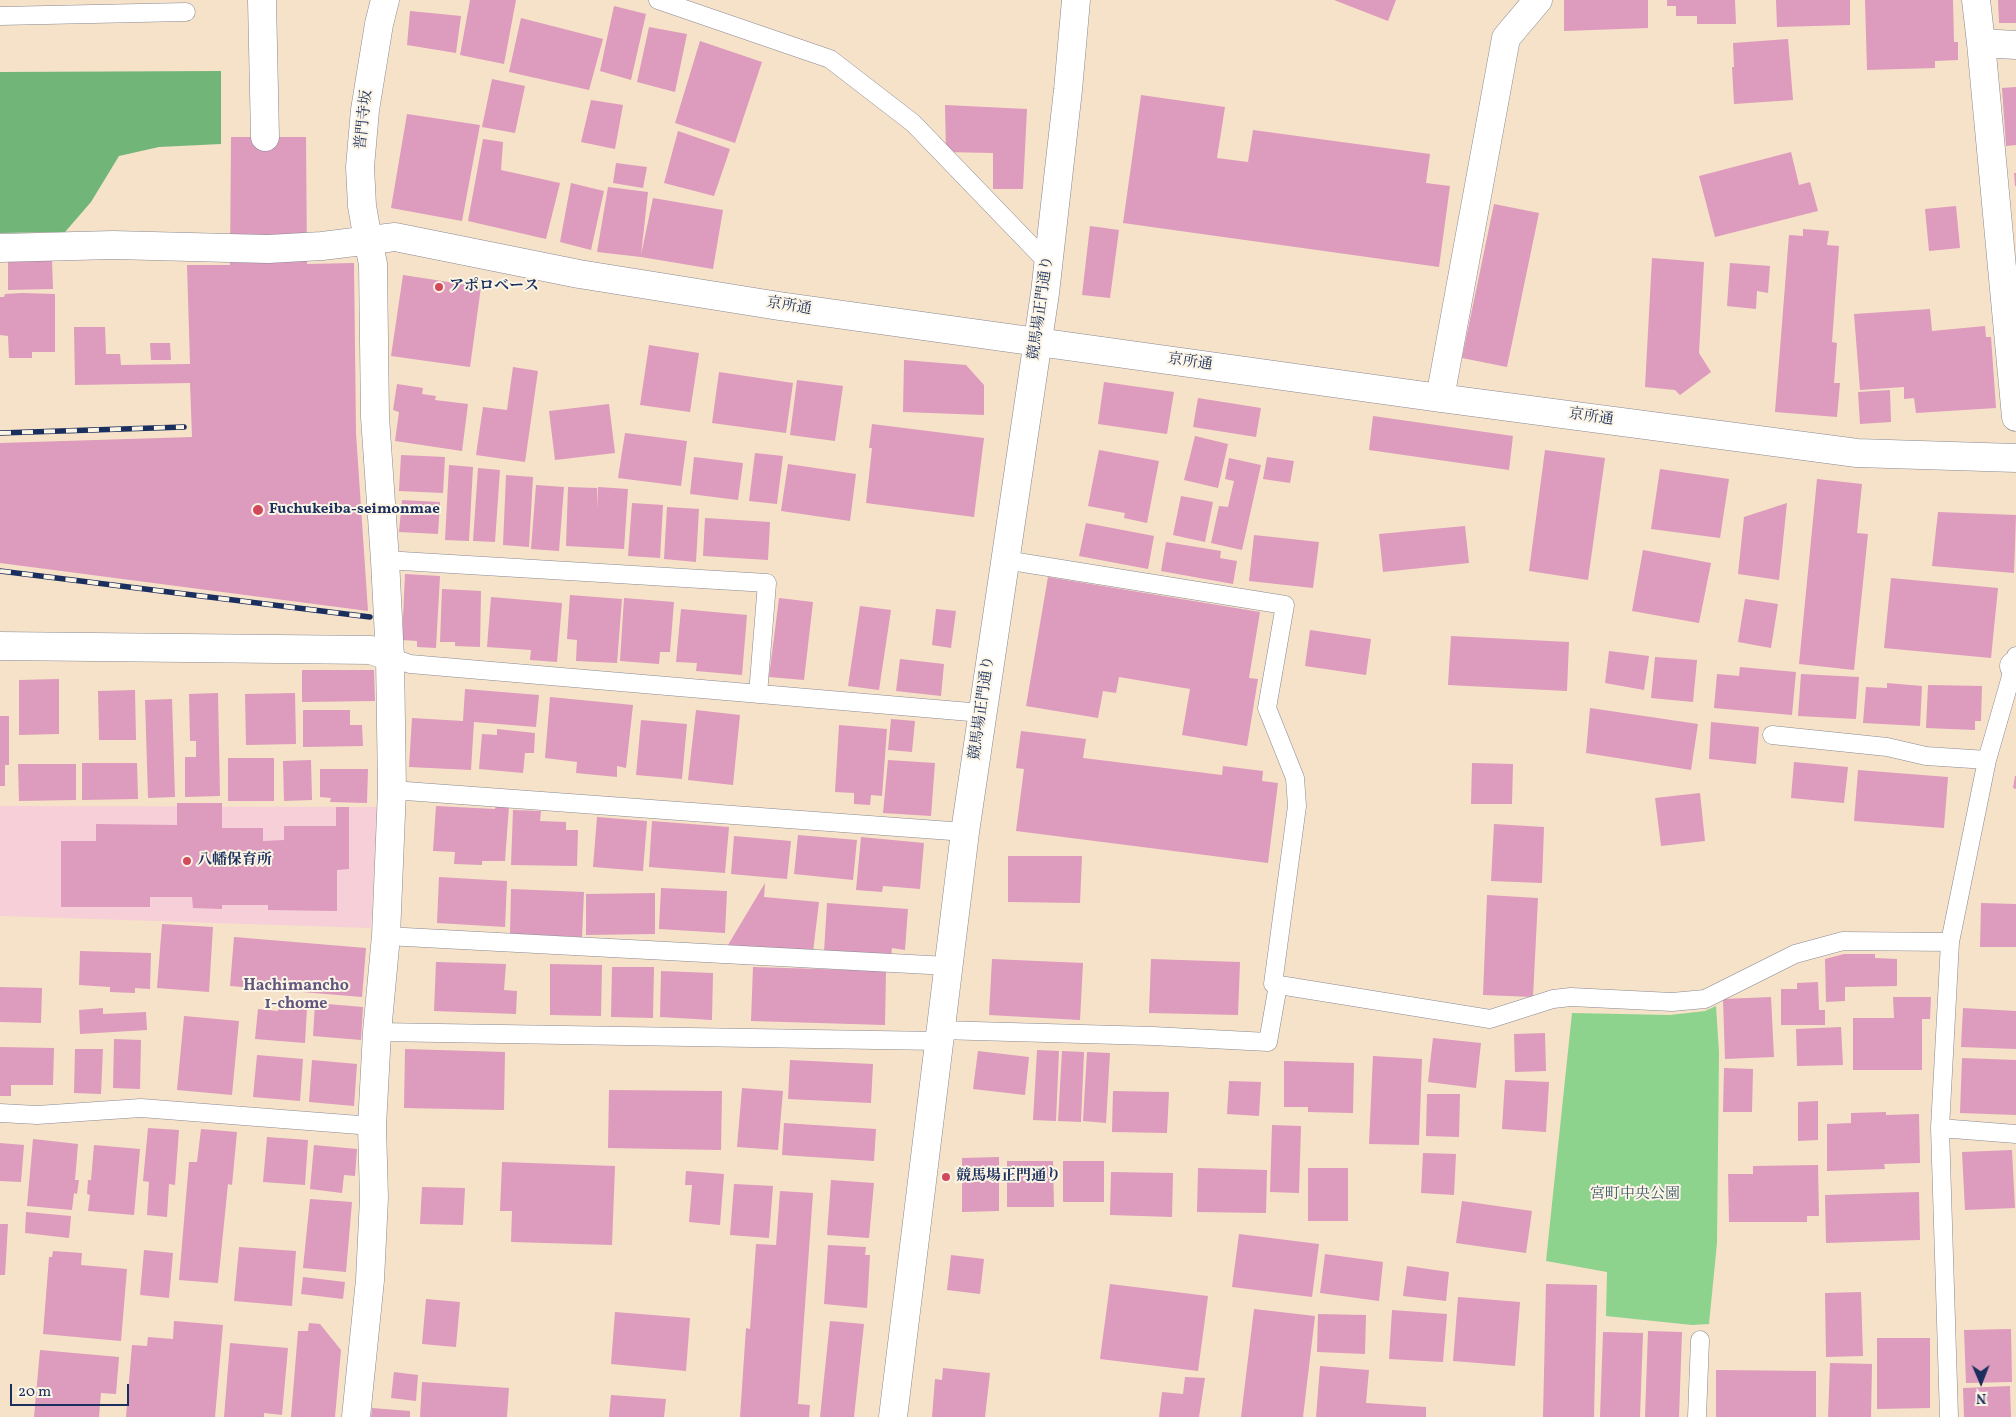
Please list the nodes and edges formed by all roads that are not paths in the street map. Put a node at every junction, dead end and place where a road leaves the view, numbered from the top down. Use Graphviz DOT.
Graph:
graph roads {
  1 [pos="262,0"];
  2 [pos="385,0"];
  3 [pos="658,0"];
  4 [pos="1076,0"];
  5 [pos="1538,0"];
  6 [pos="1976,0"];
  7 [pos="186,12"];
  8 [pos="0,16"];
  9 [pos="1981,43"];
  10 [pos="2016,44"];
  11 [pos="265,137"];
  12 [pos="368,240"];
  13 [pos="0,248"];
  14 [pos="1048,263"];
  15 [pos="1037,342"];
  16 [pos="1440,398"];
  17 [pos="2016,416"];
  18 [pos="2016,458"];
  19 [pos="385,560"];
  20 [pos="1004,560"];
  21 [pos="0,646"];
  22 [pos="390,657"];
  23 [pos="2015,662"];
  24 [pos="758,694"];
  25 [pos="982,713"];
  26 [pos="1772,735"];
  27 [pos="1987,760"];
  28 [pos="392,790"];
  29 [pos="965,832"];
  30 [pos="386,936"];
  31 [pos="1950,942"];
  32 [pos="948,966"];
  33 [pos="1278,985"];
  34 [pos="377,1032"];
  35 [pos="939,1036"];
  36 [pos="0,1113"];
  37 [pos="372,1126"];
  38 [pos="1940,1128"];
  39 [pos="2016,1134"];
  40 [pos="1700,1340"];
  41 [pos="356,1417"];
  42 [pos="893,1417"];
  43 [pos="1697,1417"];
  44 [pos="1949,1417"];
  1 -- 11 [label="street"];
  2 -- 12 [label="street, 普門寺坂"];
  3 -- 14 [label="lane"];
  4 -- 14 [label="street, 競馬場正門通り"];
  5 -- 16 [label="street"];
  6 -- 9 [label="street"];
  7 -- 8 [label="lane"];
  9 -- 10 [label="street"];
  9 -- 17 [label="street"];
  12 -- 13 [label="street, 京所通"];
  12 -- 15 [label="street, 京所通"];
  12 -- 19 [label="street, 普門寺坂"];
  14 -- 15 [label="street, 競馬場正門通り"];
  15 -- 16 [label="street, 京所通"];
  15 -- 20 [label="street, 競馬場正門通り"];
  16 -- 18 [label="street, 京所通"];
  19 -- 22 [label="street, 普門寺坂"];
  19 -- 24 [label="lane"];
  20 -- 25 [label="street, 競馬場正門通り"];
  20 -- 33 [label="lane"];
  21 -- 22 [label="street"];
  22 -- 24 [label="lane"];
  22 -- 28 [label="street, 普門寺坂"];
  23 -- 27 [label="lane"];
  24 -- 25 [label="lane"];
  25 -- 29 [label="street, 競馬場正門通り"];
  26 -- 27 [label="lane"];
  27 -- 31 [label="lane"];
  28 -- 29 [label="lane"];
  28 -- 30 [label="street, 普門寺坂"];
  29 -- 32 [label="street, 競馬場正門通り"];
  30 -- 32 [label="lane"];
  30 -- 34 [label="street, 普門寺坂"];
  31 -- 33 [label="lane"];
  31 -- 38 [label="lane"];
  32 -- 35 [label="street, 競馬場正門通り"];
  33 -- 35 [label="lane"];
  34 -- 35 [label="lane"];
  34 -- 37 [label="street, 普門寺坂"];
  35 -- 42 [label="street, 競馬場正門通り"];
  36 -- 37 [label="lane"];
  37 -- 41 [label="street, 普門寺坂"];
  38 -- 39 [label="lane"];
  38 -- 44 [label="lane"];
  40 -- 43 [label="lane"];
}
